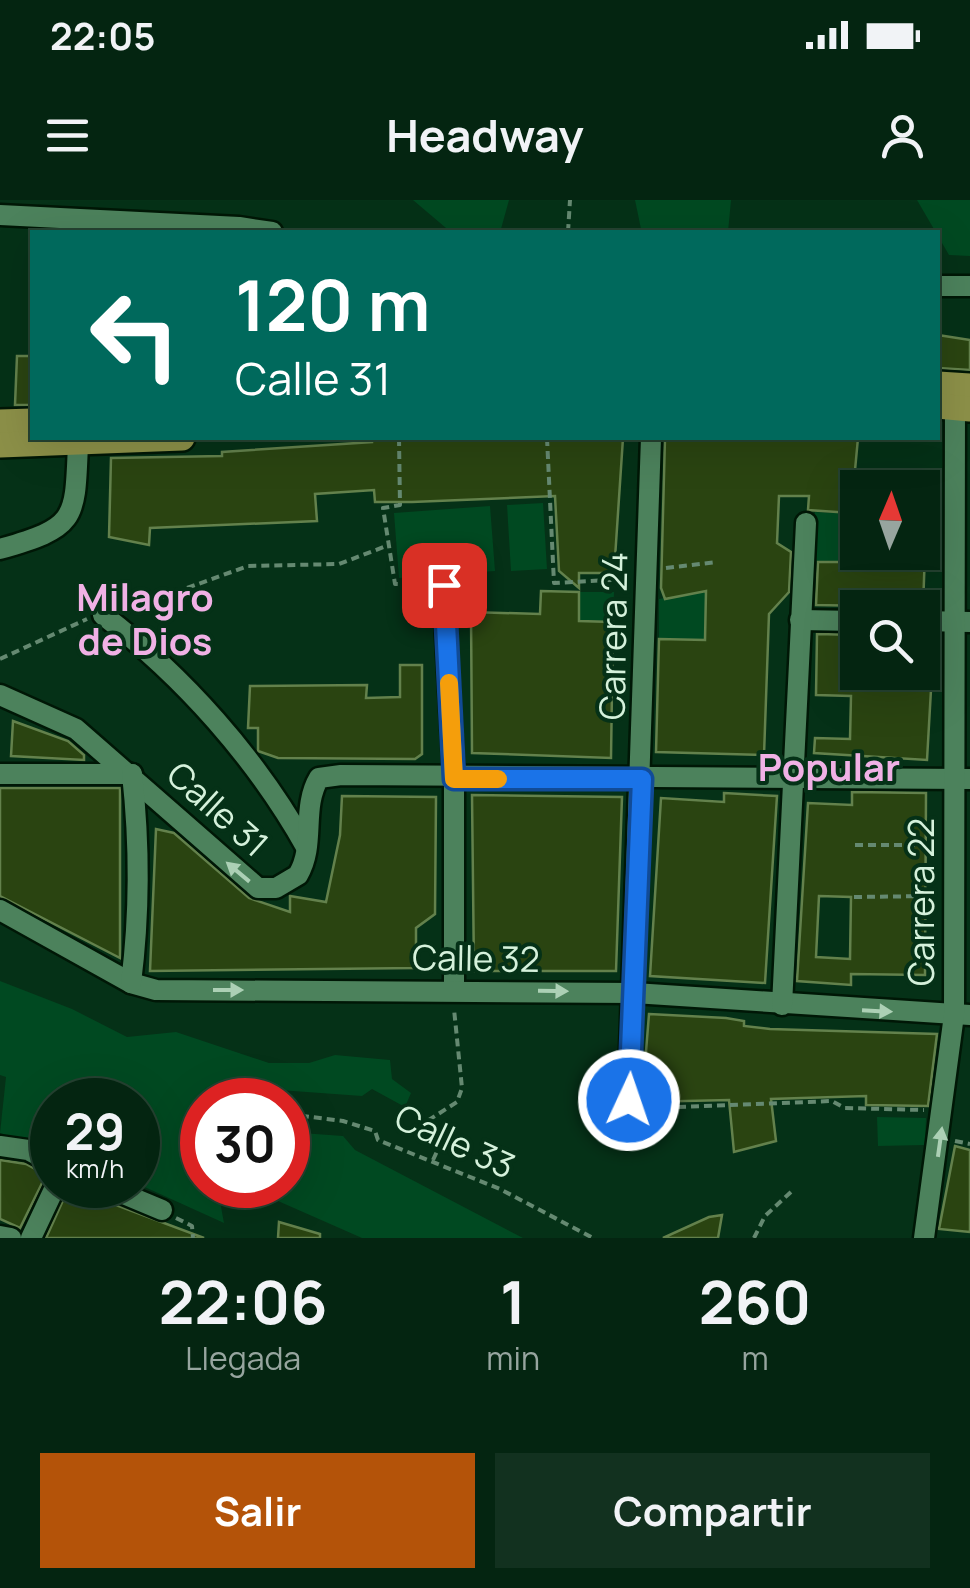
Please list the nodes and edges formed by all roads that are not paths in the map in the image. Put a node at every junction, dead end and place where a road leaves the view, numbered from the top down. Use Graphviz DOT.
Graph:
graph roads {
  1 [pos="0,215"];
  2 [pos="239,230"];
  3 [pos="940,286"];
  4 [pos="970,286"];
  5 [pos="954,396"];
  6 [pos="30,421"];
  7 [pos="0,422"];
  8 [pos="140,440"];
  9 [pos="651,440"];
  10 [pos="78,443"];
  11 [pos="0,445"];
  12 [pos="806,523"];
  13 [pos="0,549"];
  14 [pos="444,585"];
  15 [pos="103,616"];
  16 [pos="800,620"];
  17 [pos="840,621"];
  18 [pos="961,622"];
  19 [pos="0,695"];
  20 [pos="0,774"];
  21 [pos="132,774"];
  22 [pos="797,778"];
  23 [pos="962,778"];
  24 [pos="454,779"];
  25 [pos="642,779"];
  26 [pos="306,848"];
  27 [pos="0,910"];
  28 [pos="132,983"];
  29 [pos="454,989"];
  30 [pos="634,992"];
  31 [pos="782,1006"];
  32 [pos="962,1015"];
  33 [pos="627,1135"];
  34 [pos="0,1146"];
  35 [pos="30,1151"];
  36 [pos="45,1208"];
  37 [pos="157,1208"];
  38 [pos="162,1210"];
  39 [pos="0,1236"];
  40 [pos="12,1238"];
  41 [pos="31,1238"];
  42 [pos="924,1238"];
  1 -- 2 [label="street"];
  3 -- 4 [label="street"];
  5 -- 18 [label="street, Carrera 22"];
  6 -- 7 [label="main road"];
  8 -- 10 [label="main road"];
  9 -- 25 [label="street, Carrera 24"];
  10 -- 11 [label="main road"];
  10 -- 13 [label="street"];
  12 -- 16 [label="street"];
  14 -- 24 [label="street"];
  15 -- 26 [label="street"];
  16 -- 17 [label="street"];
  16 -- 22 [label="street"];
  18 -- 23 [label="street, Carrera 22"];
  19 -- 21 [label="street"];
  20 -- 21 [label="street, Calle 31"];
  26 -- 21 [label="street, Calle 31, one-way"];
  21 -- 28 [label="street"];
  22 -- 23 [label="street, Calle 31"];
  22 -- 25 [label="street, Calle 31"];
  22 -- 31 [label="street"];
  23 -- 32 [label="street, Carrera 22"];
  24 -- 25 [label="street, Calle 31"];
  24 -- 26 [label="street, Calle 31"];
  24 -- 29 [label="street"];
  25 -- 30 [label="street, Carrera 24"];
  27 -- 28 [label="street, Calle 32"];
  28 -- 29 [label="street, Calle 32, one-way"];
  29 -- 30 [label="street, Calle 32, one-way"];
  30 -- 31 [label="street, Calle 32"];
  30 -- 33 [label="street, Carrera 24"];
  31 -- 32 [label="street, Calle 32, one-way"];
  42 -- 32 [label="street, Carrera 22, one-way"];
  34 -- 35 [label="street"];
  36 -- 41 [label="street"];
  37 -- 38 [label="street"];
  39 -- 40 [label="street"];
}
